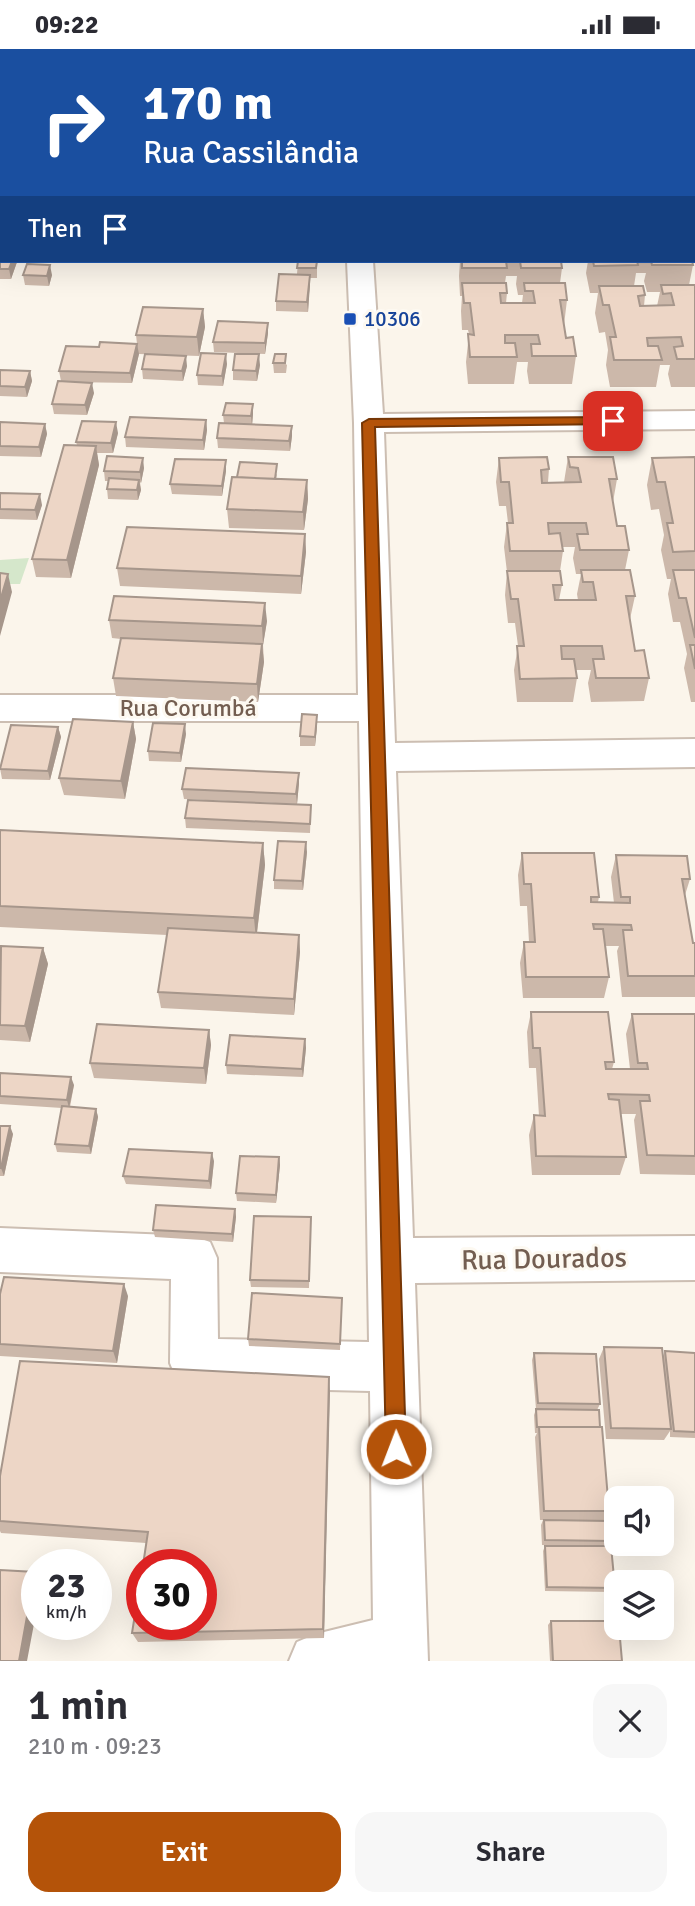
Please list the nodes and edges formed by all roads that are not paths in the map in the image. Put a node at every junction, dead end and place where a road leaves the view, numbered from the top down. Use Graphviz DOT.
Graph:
graph roads {
  1 [pos="360,263"];
  2 [pos="695,420"];
  3 [pos="369,423"];
  4 [pos="0,708"];
  5 [pos="376,708"];
  6 [pos="695,754"];
  7 [pos="377,757"];
  8 [pos="0,1250"];
  9 [pos="695,1258"];
  10 [pos="392,1261"];
  11 [pos="394,1367"];
  12 [pos="400,1651"];
  13 [pos="316,1661"];
  1 -- 3 [label="street"];
  2 -- 3 [label="street"];
  3 -- 5 [label="street"];
  4 -- 5 [label="street, Rua Corumbá"];
  5 -- 7 [label="street"];
  6 -- 7 [label="street"];
  7 -- 10 [label="street"];
  8 -- 11 [label="street"];
  9 -- 10 [label="street, Rua Dourados"];
  10 -- 11 [label="street"];
  11 -- 12 [label="street"];
  12 -- 13 [label="street"];
}
